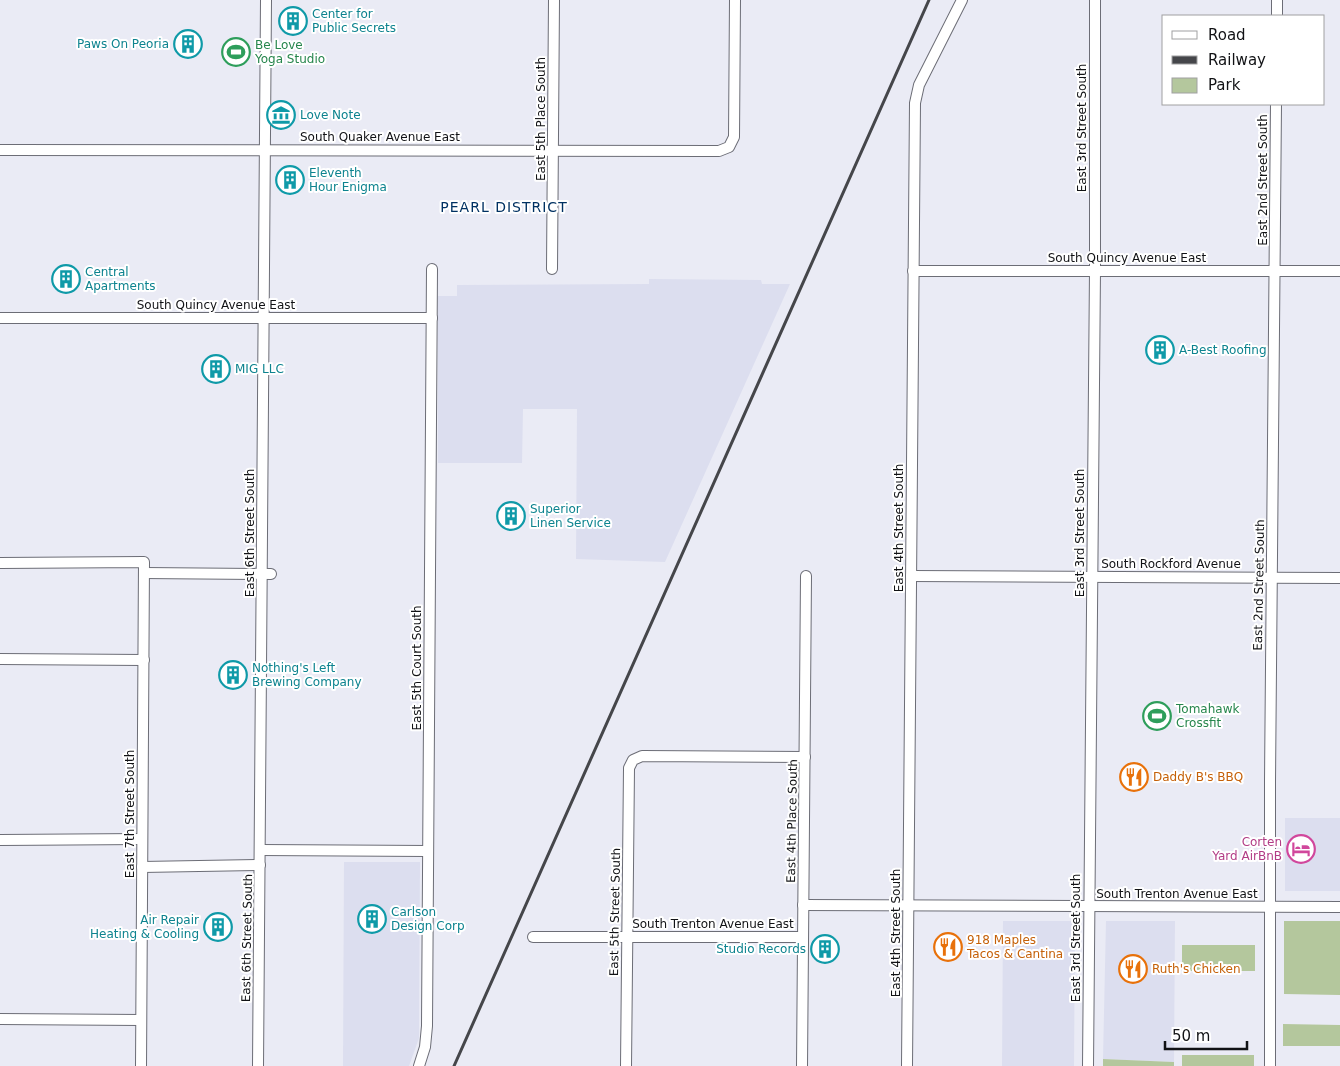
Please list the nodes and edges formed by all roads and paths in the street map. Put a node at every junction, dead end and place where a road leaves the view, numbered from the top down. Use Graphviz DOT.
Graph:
graph roads {
  1 [pos="266,0"];
  2 [pos="554,0"];
  3 [pos="735,0"];
  4 [pos="962,0"];
  5 [pos="1094,0"];
  6 [pos="1277,0"];
  7 [pos="1277,15"];
  8 [pos="1276,105"];
  9 [pos="554,149"];
  10 [pos="0,150"];
  11 [pos="265,151"];
  12 [pos="432,269"];
  13 [pos="552,269"];
  14 [pos="1095,270"];
  15 [pos="914,271"];
  16 [pos="1275,271"];
  17 [pos="1340,271"];
  18 [pos="0,318"];
  19 [pos="263,318"];
  20 [pos="432,318"];
  21 [pos="0,563"];
  22 [pos="144,573"];
  23 [pos="267,574"];
  24 [pos="806,576"];
  25 [pos="911,576"];
  26 [pos="1092,576"];
  27 [pos="1271,577"];
  28 [pos="1340,578"];
  29 [pos="0,659"];
  30 [pos="144,660"];
  31 [pos="805,757"];
  32 [pos="142,839"];
  33 [pos="0,840"];
  34 [pos="260,850"];
  35 [pos="428,851"];
  36 [pos="260,866"];
  37 [pos="142,867"];
  38 [pos="803,905"];
  39 [pos="909,906"];
  40 [pos="1089,906"];
  41 [pos="1270,906"];
  42 [pos="1340,907"];
  43 [pos="628,936"];
  44 [pos="533,937"];
  45 [pos="803,937"];
  46 [pos="0,1019"];
  47 [pos="141,1020"];
  48 [pos="141,1066"];
  49 [pos="258,1066"];
  50 [pos="419,1066"];
  51 [pos="626,1066"];
  52 [pos="802,1066"];
  53 [pos="908,1066"];
  54 [pos="1088,1066"];
  55 [pos="1270,1066"];
  1 -- 11 [label="street, East 6th Street South"];
  2 -- 9 [label="street, East 5th Place South"];
  3 -- 9 [label="street, South Quaker Avenue East"];
  4 -- 15 [label="street, East 4th Street South"];
  5 -- 14 [label="street, East 3rd Street South"];
  6 -- 7 [label="street"];
  8 -- 16 [label="street, East 2nd Street South"];
  9 -- 11 [label="street, South Quaker Avenue East"];
  9 -- 13 [label="street, East 5th Place South"];
  10 -- 11 [label="street, South Quaker Avenue East"];
  11 -- 19 [label="street, East 6th Street South"];
  12 -- 20 [label="street, East 5th Court South"];
  14 -- 15 [label="street, South Quincy Avenue East"];
  14 -- 16 [label="street, South Quincy Avenue East"];
  14 -- 26 [label="street, East 3rd Street South"];
  15 -- 25 [label="street, East 4th Street South"];
  16 -- 17 [label="street, South Quincy Avenue East"];
  16 -- 27 [label="street, East 2nd Street South"];
  18 -- 19 [label="street, South Quincy Avenue East"];
  19 -- 20 [label="street, South Quincy Avenue East"];
  19 -- 23 [label="street, East 6th Street South"];
  20 -- 35 [label="street, East 5th Court South"];
  21 -- 22 [label="street, East 7th Street South"];
  22 -- 23 [label="street"];
  22 -- 30 [label="street, East 7th Street South"];
  23 -- 34 [label="street, East 6th Street South"];
  24 -- 31 [label="street, East 4th Place South"];
  25 -- 26 [label="street, South Rockford Avenue"];
  25 -- 39 [label="street, East 4th Street South"];
  26 -- 27 [label="street, South Rockford Avenue"];
  26 -- 40 [label="street, East 3rd Street South"];
  27 -- 28 [label="street, South Rockford Avenue"];
  27 -- 41 [label="street, East 2nd Street South"];
  29 -- 30 [label="street"];
  30 -- 32 [label="street, East 7th Street South"];
  31 -- 38 [label="street, East 4th Place South"];
  31 -- 43 [label="street, East 5th Street South"];
  32 -- 33 [label="street"];
  32 -- 37 [label="street, East 7th Street South"];
  34 -- 35 [label="street"];
  34 -- 36 [label="street, East 6th Street South"];
  35 -- 50 [label="street, East 5th Court South"];
  36 -- 37 [label="street"];
  36 -- 49 [label="street, East 6th Street South"];
  37 -- 47 [label="street, East 7th Street South"];
  38 -- 39 [label="street, South Trenton Avenue East"];
  38 -- 45 [label="street, East 4th Place South"];
  39 -- 40 [label="street, South Trenton Avenue East"];
  39 -- 53 [label="street, East 4th Street South"];
  40 -- 41 [label="street, South Trenton Avenue East"];
  40 -- 54 [label="street, East 3rd Street South"];
  41 -- 42 [label="street, South Trenton Avenue East"];
  41 -- 55 [label="street, East 2nd Street South"];
  43 -- 44 [label="street, South Trenton Avenue East"];
  43 -- 45 [label="street, South Trenton Avenue East"];
  43 -- 51 [label="street, East 5th Street South"];
  45 -- 52 [label="street, East 4th Place South"];
  46 -- 47 [label="street"];
  47 -- 48 [label="street, East 7th Street South"];
}
